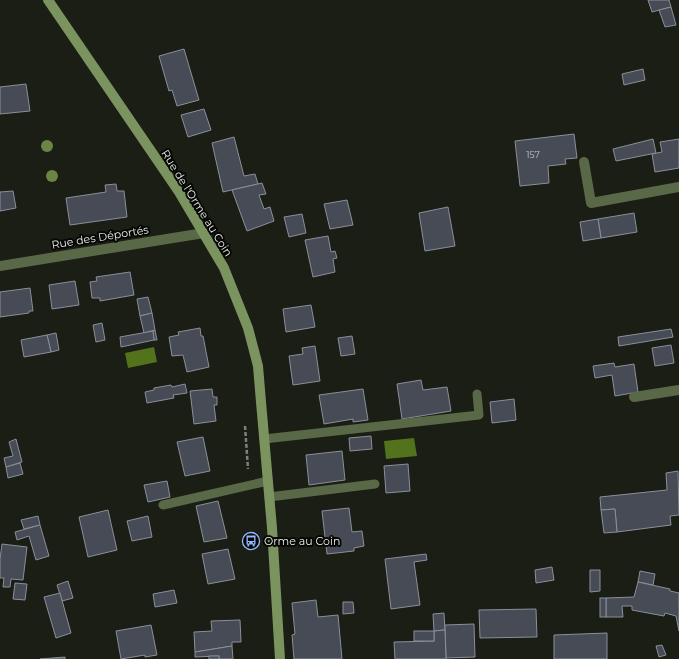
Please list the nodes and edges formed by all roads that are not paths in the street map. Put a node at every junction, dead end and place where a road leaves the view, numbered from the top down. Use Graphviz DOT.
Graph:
graph roads {
  1 [pos="48,0"];
  2 [pos="584,162"];
  3 [pos="679,187"];
  4 [pos="204,233"];
  5 [pos="0,266"];
  6 [pos="679,390"];
  7 [pos="477,394"];
  8 [pos="634,397"];
  9 [pos="264,439"];
  10 [pos="268,481"];
  11 [pos="375,484"];
  12 [pos="269,497"];
  13 [pos="163,505"];
  14 [pos="280,659"];
  1 -- 4 [label="main road, Rue de l'Orme au Coin"];
  2 -- 3 [label="street"];
  4 -- 5 [label="street, Rue des Déportés"];
  4 -- 9 [label="main road, Rue de l'Orme au Coin"];
  6 -- 8 [label="street"];
  7 -- 9 [label="lane"];
  9 -- 10 [label="main road, Rue de l'Orme au Coin"];
  10 -- 12 [label="main road, Rue de l'Orme au Coin"];
  10 -- 13 [label="lane"];
  11 -- 12 [label="lane"];
  12 -- 14 [label="main road, Rue de l'Orme au Coin"];
}
